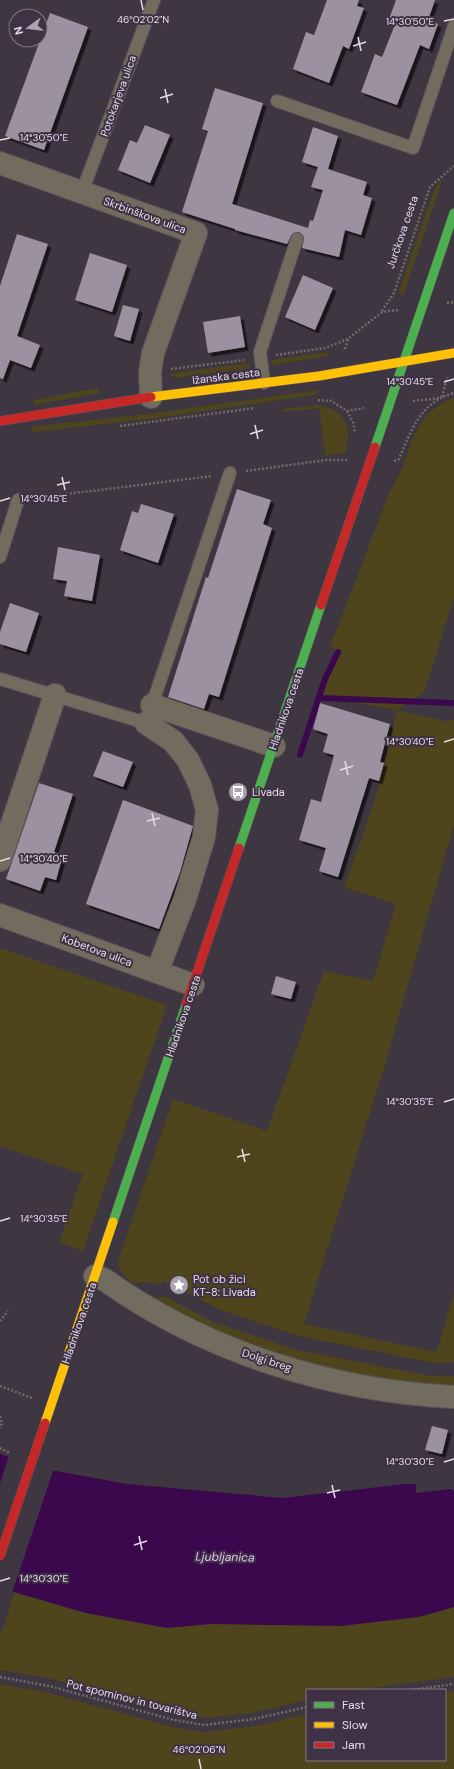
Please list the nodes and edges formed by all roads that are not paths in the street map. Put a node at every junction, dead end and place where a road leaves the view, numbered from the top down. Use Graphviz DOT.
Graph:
graph roads {
  1 [pos="154,0"];
  2 [pos="454,26"];
  3 [pos="277,101"];
  4 [pos="0,163"];
  5 [pos="82,192"];
  6 [pos="454,213"];
  7 [pos="297,239"];
  8 [pos="454,353"];
  9 [pos="404,361"];
  10 [pos="264,383"];
  11 [pos="151,397"];
  12 [pos="0,421"];
  13 [pos="230,473"];
  14 [pos="18,500"];
  15 [pos="0,557"];
  16 [pos="0,679"];
  17 [pos="55,695"];
  18 [pos="149,714"];
  19 [pos="274,746"];
  20 [pos="0,860"];
  21 [pos="0,915"];
  22 [pos="156,972"];
  23 [pos="193,984"];
  24 [pos="95,1276"];
  25 [pos="454,1397"];
  26 [pos="0,1556"];
  1 -- 5 [label="lane, Potokarjeva ulica"];
  2 -- 3 [label="lane"];
  4 -- 5 [label="street, Skrbinškova ulica"];
  5 -- 11 [label="street, Skrbinškova ulica"];
  6 -- 9 [label="main road"];
  7 -- 10 [label="lane"];
  8 -- 9 [label="main road, Ižanska cesta"];
  9 -- 10 [label="main road, Ižanska cesta"];
  9 -- 19 [label="main road, Hladnikova cesta"];
  10 -- 11 [label="main road, Ižanska cesta"];
  11 -- 12 [label="main road, Ižanska cesta"];
  13 -- 18 [label="lane"];
  14 -- 15 [label="lane"];
  16 -- 17 [label="lane"];
  17 -- 18 [label="lane"];
  17 -- 20 [label="street"];
  18 -- 19 [label="street"];
  18 -- 22 [label="street"];
  19 -- 23 [label="main road, Hladnikova cesta"];
  21 -- 22 [label="street, Kobetova ulica"];
  22 -- 23 [label="street, Kobetova ulica"];
  23 -- 24 [label="main road, Hladnikova cesta"];
  24 -- 25 [label="street, Dolgi breg"];
  24 -- 26 [label="main road, Hladnikova cesta, bridge"];
}
